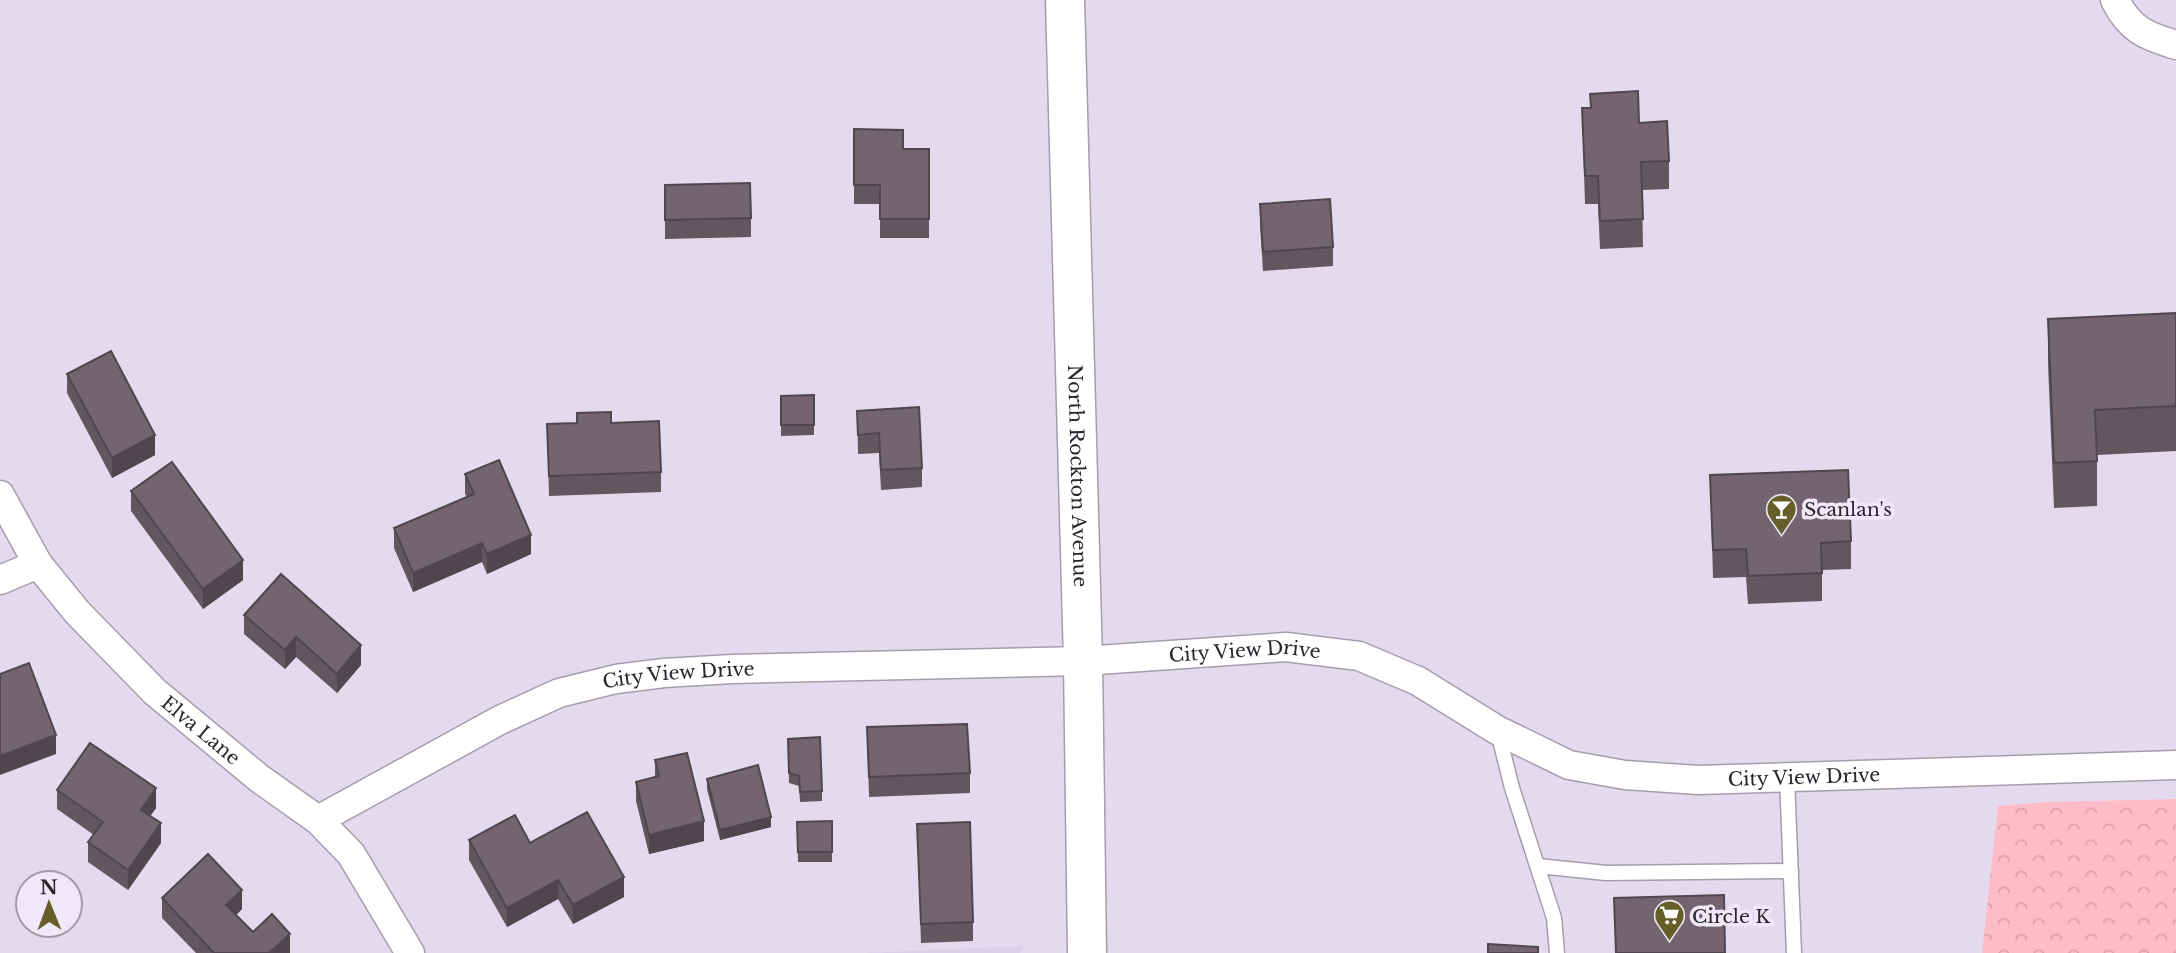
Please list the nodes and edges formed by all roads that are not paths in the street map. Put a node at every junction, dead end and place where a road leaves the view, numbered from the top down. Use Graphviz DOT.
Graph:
graph roads {
  1 [pos="1065,0"];
  2 [pos="2115,0"];
  3 [pos="2176,45"];
  4 [pos="0,495"];
  5 [pos="38,564"];
  6 [pos="0,580"];
  7 [pos="1083,661"];
  8 [pos="1497,730"];
  9 [pos="2176,765"];
  10 [pos="1787,778"];
  11 [pos="318,820"];
  12 [pos="1538,866"];
  13 [pos="1791,871"];
  14 [pos="410,953"];
  15 [pos="1087,953"];
  16 [pos="1557,953"];
  17 [pos="1794,953"];
  1 -- 7 [label="street, North Rockton Avenue"];
  2 -- 3 [label="street"];
  4 -- 5 [label="street, Elva Lane"];
  5 -- 6 [label="street"];
  5 -- 11 [label="street, Elva Lane"];
  7 -- 8 [label="street, City View Drive"];
  7 -- 11 [label="street, City View Drive"];
  7 -- 15 [label="street, North Rockton Avenue"];
  8 -- 10 [label="street, City View Drive"];
  8 -- 12 [label="lane"];
  9 -- 10 [label="street, City View Drive"];
  10 -- 13 [label="lane"];
  11 -- 14 [label="street, Elva Lane"];
  12 -- 13 [label="lane"];
  12 -- 16 [label="lane"];
  13 -- 17 [label="lane"];
}
